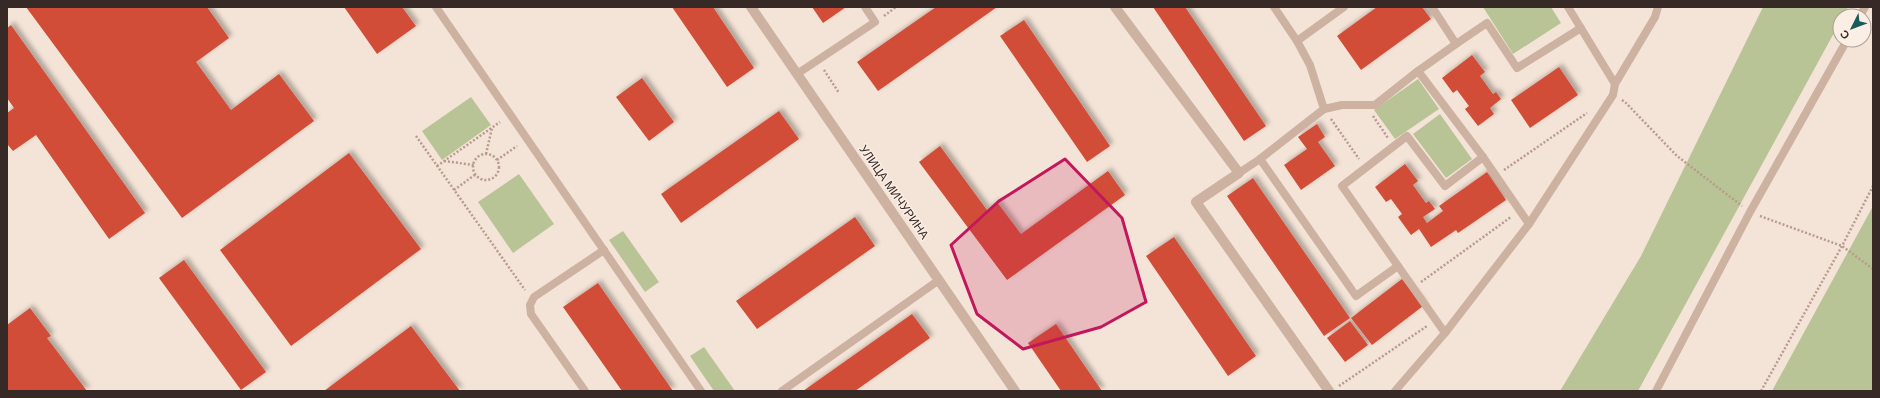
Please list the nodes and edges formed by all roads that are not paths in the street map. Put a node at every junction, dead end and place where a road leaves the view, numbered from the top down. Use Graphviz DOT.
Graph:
graph roads {
  1 [pos="436,7"];
  2 [pos="751,7"];
  3 [pos="865,7"];
  4 [pos="1115,7"];
  5 [pos="1274,7"];
  6 [pos="1344,7"];
  7 [pos="1432,7"];
  8 [pos="1568,7"];
  9 [pos="1658,7"];
  10 [pos="1581,28"];
  11 [pos="1297,41"];
  12 [pos="1456,44"];
  13 [pos="1842,48"];
  14 [pos="1418,71"];
  15 [pos="797,74"];
  16 [pos="1615,84"];
  17 [pos="1324,109"];
  18 [pos="1483,157"];
  19 [pos="1260,159"];
  20 [pos="1239,173"];
  21 [pos="1529,224"];
  22 [pos="604,250"];
  23 [pos="1398,266"];
  24 [pos="939,280"];
  25 [pos="1445,333"];
  26 [pos="1334,389"];
  27 [pos="585,391"];
  28 [pos="702,391"];
  29 [pos="782,391"];
  30 [pos="1015,391"];
  31 [pos="1395,391"];
  32 [pos="1656,391"];
  1 -- 22 [label="lane"];
  2 -- 15 [label="street, УЛИЦА МИЧУРИНА"];
  3 -- 15 [label="lane"];
  4 -- 20 [label="street"];
  5 -- 11 [label="lane"];
  6 -- 11 [label="lane"];
  7 -- 12 [label="lane"];
  8 -- 10 [label="lane"];
  9 -- 16 [label="lane"];
  10 -- 12 [label="lane"];
  10 -- 16 [label="lane"];
  11 -- 17 [label="lane"];
  12 -- 14 [label="lane"];
  13 -- 32 [label="lane"];
  14 -- 17 [label="lane"];
  14 -- 18 [label="lane"];
  15 -- 24 [label="street, УЛИЦА МИЧУРИНА"];
  16 -- 21 [label="lane"];
  17 -- 19 [label="lane"];
  18 -- 21 [label="lane"];
  18 -- 23 [label="lane"];
  19 -- 20 [label="lane"];
  19 -- 23 [label="lane"];
  20 -- 26 [label="street"];
  21 -- 25 [label="lane"];
  22 -- 27 [label="lane"];
  22 -- 28 [label="lane"];
  23 -- 25 [label="lane"];
  24 -- 29 [label="lane"];
  24 -- 30 [label="street, УЛИЦА МИЧУРИНА"];
  25 -- 31 [label="lane"];
}
